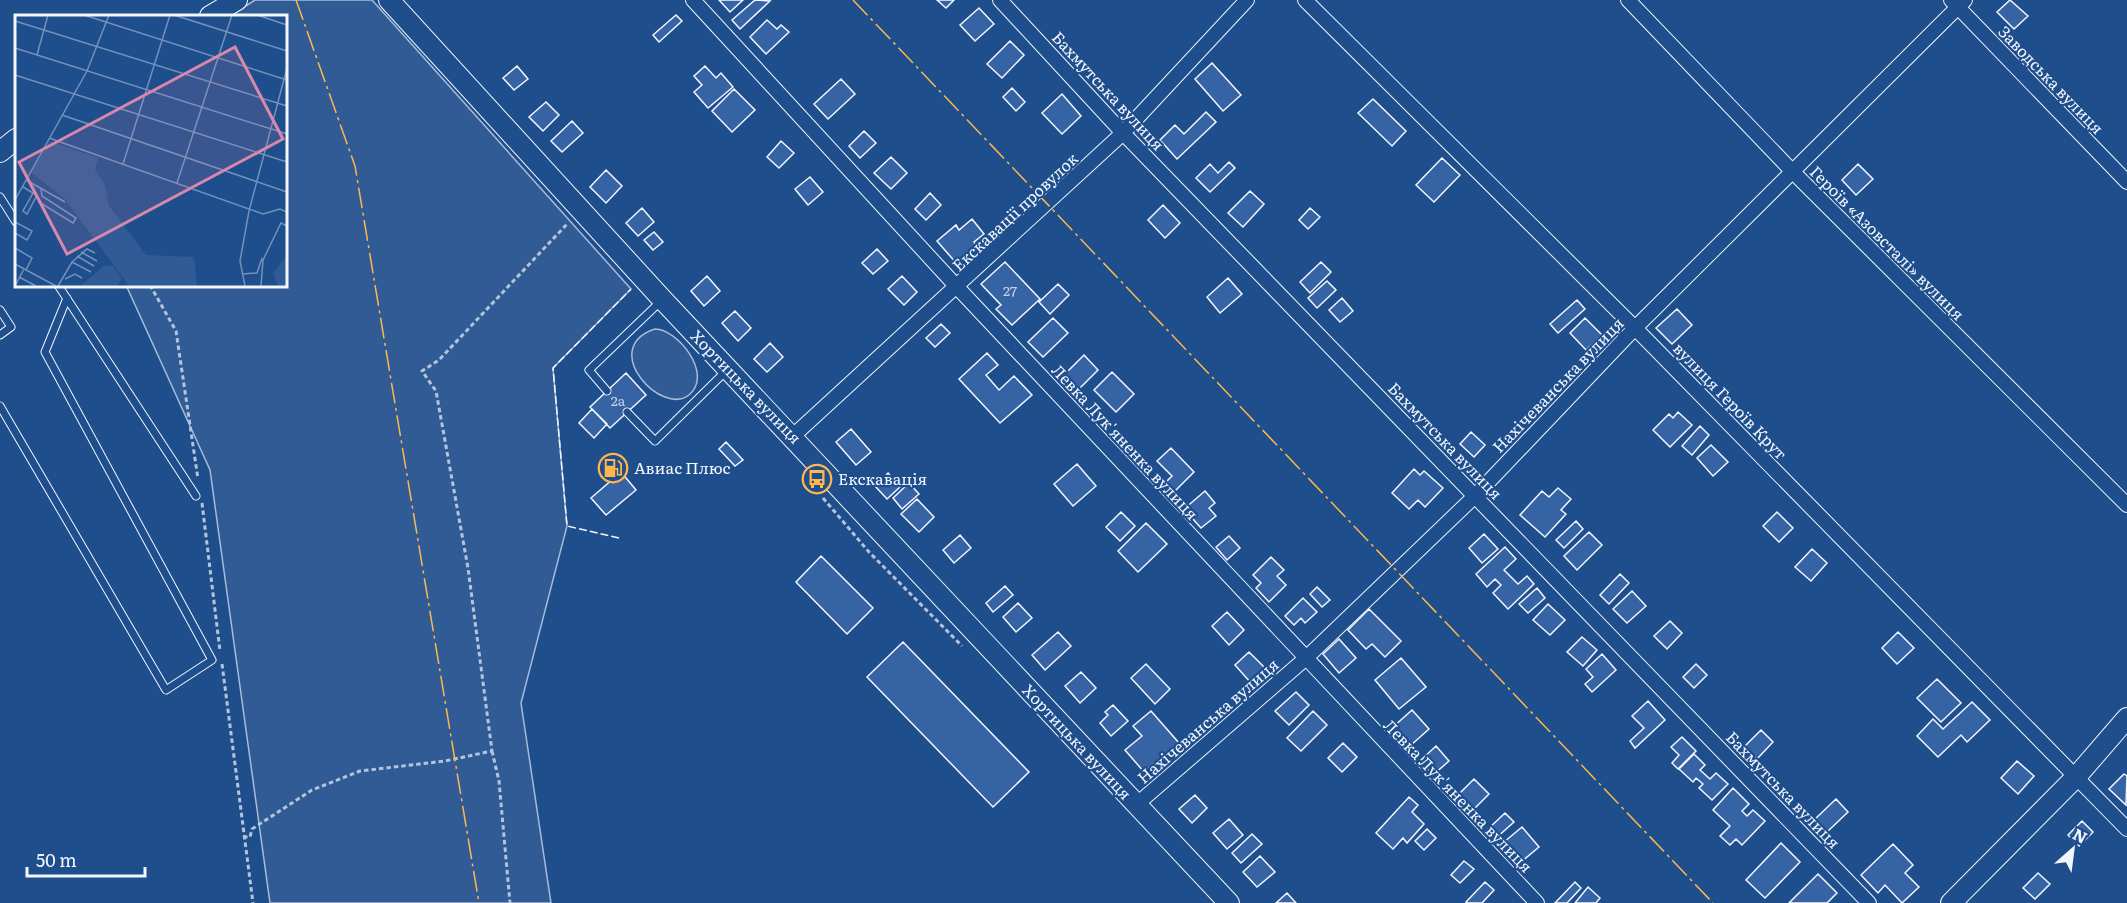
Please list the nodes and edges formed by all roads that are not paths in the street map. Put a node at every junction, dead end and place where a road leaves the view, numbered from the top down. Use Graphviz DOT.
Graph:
graph roads {
  1 [pos="237,0"];
  2 [pos="389,0"];
  3 [pos="693,0"];
  4 [pos="999,0"];
  5 [pos="1247,0"];
  6 [pos="1305,0"];
  7 [pos="1628,0"];
  8 [pos="1958,2"];
  9 [pos="212,15"];
  10 [pos="1124,133"];
  11 [pos="15,140"];
  12 [pos="0,152"];
  13 [pos="1793,172"];
  14 [pos="2127,182"];
  15 [pos="0,197"];
  16 [pos="15,220"];
  17 [pos="59,286"];
  18 [pos="957,287"];
  19 [pos="67,298"];
  20 [pos="663,300"];
  21 [pos="0,310"];
  22 [pos="1635,328"];
  23 [pos="0,334"];
  24 [pos="728,369"];
  25 [pos="607,391"];
  26 [pos="0,406"];
  27 [pos="627,412"];
  28 [pos="793,436"];
  29 [pos="196,495"];
  30 [pos="1475,496"];
  31 [pos="2127,505"];
  32 [pos="1305,659"];
  33 [pos="2127,718"];
  34 [pos="2076,777"];
  35 [pos="1136,806"];
  36 [pos="2127,829"];
  37 [pos="1228,903"];
  38 [pos="1537,903"];
  39 [pos="1869,903"];
  40 [pos="1951,903"];
  1 -- 9 [label="street"];
  2 -- 20 [label="street, Хортицька вулиця"];
  3 -- 18 [label="street, Левка Лук'яненка вулиця"];
  4 -- 10 [label="street, Бахмутська вулиця"];
  5 -- 10 [label="street, Екскавації провулок"];
  6 -- 22 [label="street, вулиця Героїв Крут"];
  7 -- 13 [label="street, Героїв «Азовсталі» вулиця"];
  8 -- 13 [label="street, Нахічеванська вулиця"];
  8 -- 14 [label="street, Заводська вулиця"];
  10 -- 18 [label="street, Екскавації провулок"];
  10 -- 30 [label="street, Бахмутська вулиця"];
  11 -- 12 [label="street"];
  13 -- 22 [label="street, Нахічеванська вулиця"];
  13 -- 31 [label="street, Героїв «Азовсталі» вулиця"];
  15 -- 16 [label="lane"];
  17 -- 19 [label="lane"];
  18 -- 28 [label="street, Екскавації провулок"];
  18 -- 32 [label="street, Левка Лук'яненка вулиця"];
  19 -- 26 [label="lane"];
  19 -- 29 [label="lane"];
  20 -- 24 [label="street, Хортицька вулиця"];
  20 -- 25 [label="lane"];
  21 -- 23 [label="lane"];
  22 -- 30 [label="street, Нахічеванська вулиця"];
  22 -- 34 [label="street, вулиця Героїв Крут"];
  24 -- 27 [label="lane"];
  24 -- 28 [label="street, Хортицька вулиця"];
  28 -- 35 [label="street, Хортицька вулиця"];
  30 -- 32 [label="street, Нахічеванська вулиця"];
  30 -- 39 [label="street, Бахмутська вулиця"];
  32 -- 35 [label="street, Нахічеванська вулиця"];
  32 -- 38 [label="street, Левка Лук'яненка вулиця"];
  33 -- 34 [label="street"];
  34 -- 36 [label="street, вулиця Героїв Крут"];
  34 -- 40 [label="street"];
  35 -- 37 [label="street, Хортицька вулиця"];
}
